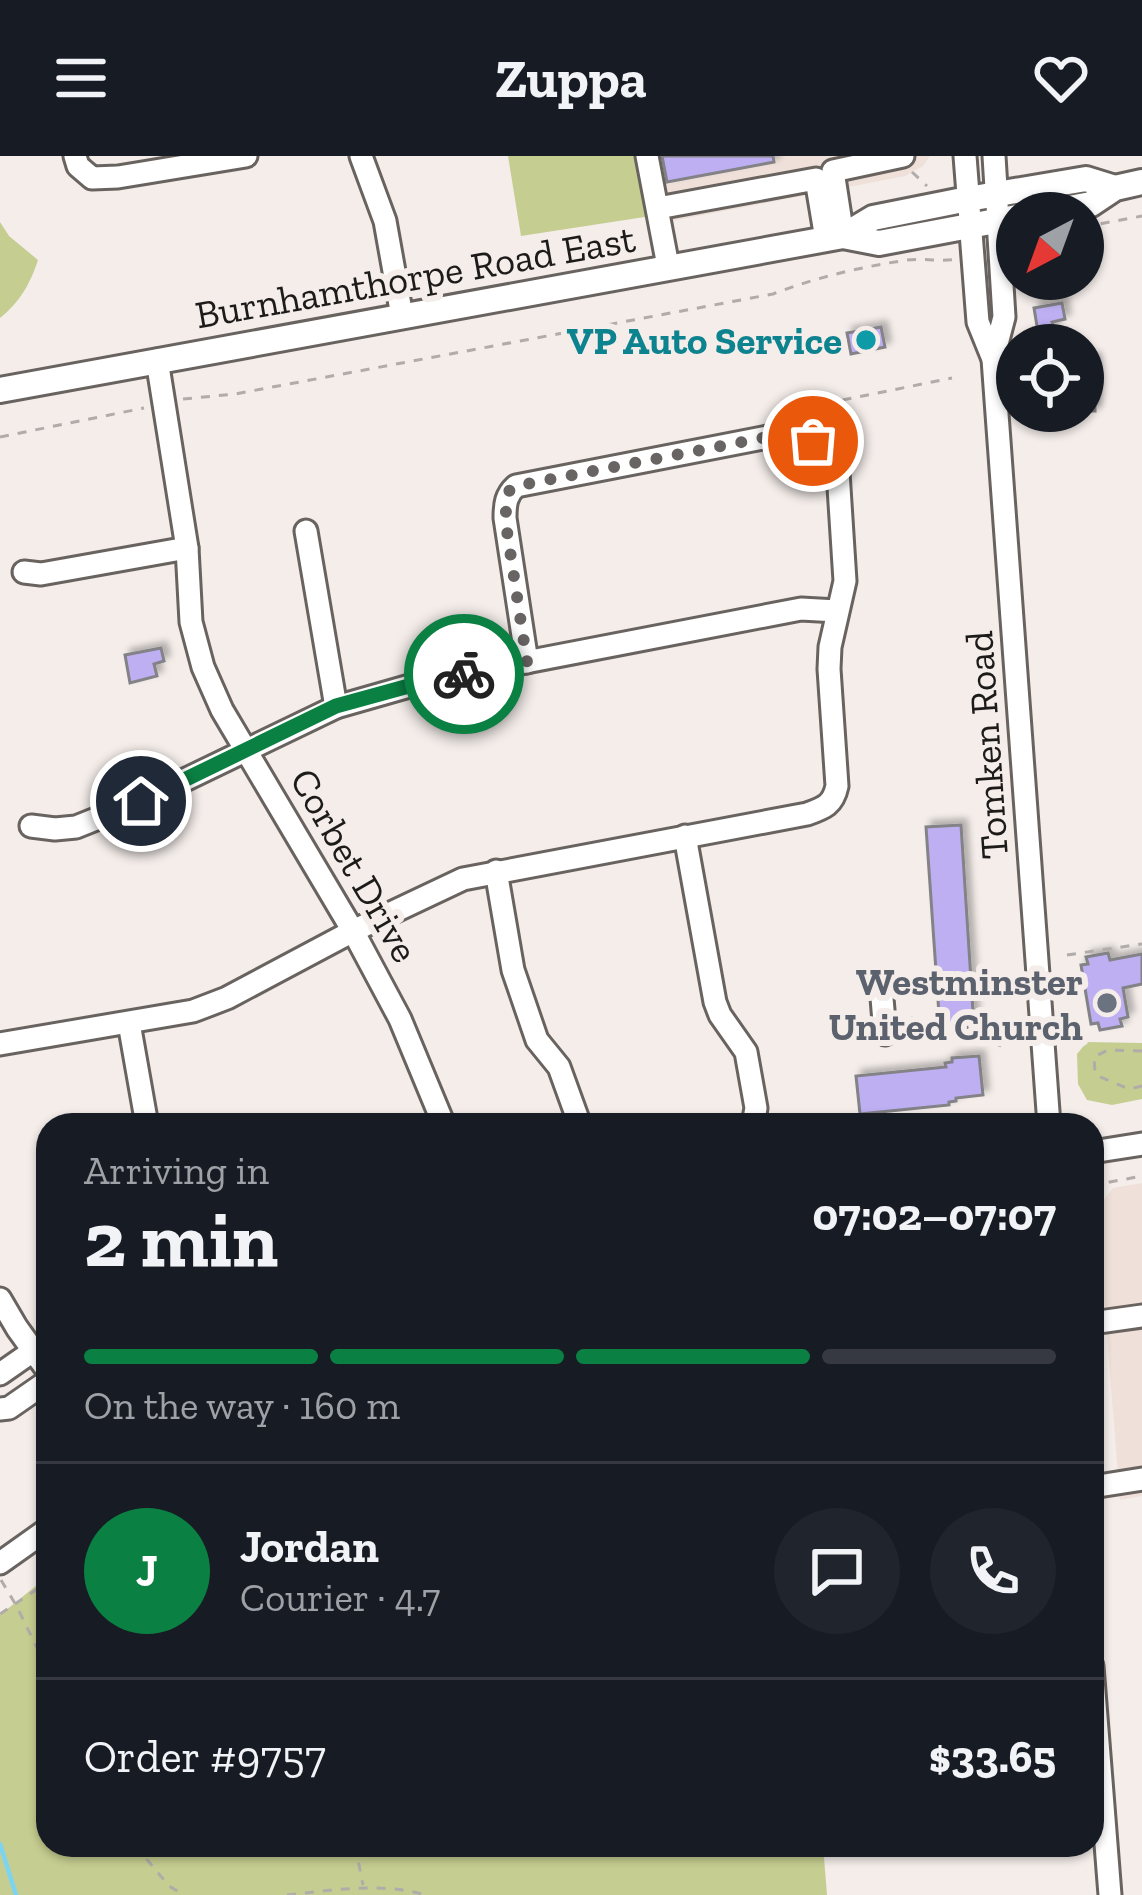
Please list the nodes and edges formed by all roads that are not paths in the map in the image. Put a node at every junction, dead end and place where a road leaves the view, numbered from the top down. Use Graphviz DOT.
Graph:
graph roads {
  1 [pos="75,156"];
  2 [pos="246,156"];
  3 [pos="362,156"];
  4 [pos="647,156"];
  5 [pos="965,156"];
  6 [pos="994,156"];
  7 [pos="902,157"];
  8 [pos="1142,182"];
  9 [pos="1115,188"];
  10 [pos="997,192"];
  11 [pos="1009,192"];
  12 [pos="996,194"];
  13 [pos="1104,195"];
  14 [pos="968,199"];
  15 [pos="658,208"];
  16 [pos="996,221"];
  17 [pos="970,226"];
  18 [pos="834,237"];
  19 [pos="668,266"];
  20 [pos="1005,300"];
  21 [pos="402,316"];
  22 [pos="993,359"];
  23 [pos="157,360"];
  24 [pos="0,390"];
  25 [pos="306,531"];
  26 [pos="187,548"];
  27 [pos="24,572"];
  28 [pos="837,611"];
  29 [pos="527,662"];
  30 [pos="336,706"];
  31 [pos="245,748"];
  32 [pos="31,826"];
  33 [pos="686,836"];
  34 [pos="496,871"];
  35 [pos="353,931"];
  36 [pos="882,998"];
  37 [pos="129,1023"];
  38 [pos="885,1034"];
  39 [pos="0,1044"];
  40 [pos="144,1113"];
  41 [pos="439,1113"];
  42 [pos="576,1113"];
  43 [pos="755,1113"];
  44 [pos="1048,1113"];
  45 [pos="1142,1144"];
  46 [pos="1104,1150"];
  47 [pos="0,1299"];
  48 [pos="1142,1316"];
  49 [pos="1104,1321"];
  50 [pos="33,1351"];
  51 [pos="36,1355"];
  52 [pos="0,1374"];
  53 [pos="36,1389"];
  54 [pos="0,1409"];
  55 [pos="1142,1479"];
  56 [pos="1104,1484"];
  57 [pos="36,1538"];
  58 [pos="0,1563"];
  59 [pos="1104,1821"];
  60 [pos="1110,1895"];
  1 -- 2 [label="street"];
  3 -- 21 [label="street"];
  4 -- 15 [label="street"];
  5 -- 14 [label="street, Tomken Road"];
  6 -- 10 [label="street, Tomken Road"];
  7 -- 18 [label="street"];
  8 -- 9 [label="main road, Burnhamthorpe Road East"];
  9 -- 11 [label="main road, Burnhamthorpe Road East"];
  9 -- 13 [label="main road, Burnhamthorpe Road East"];
  12 -- 14 [label="main road, Burnhamthorpe Road East"];
  14 -- 17 [label="street, Tomken Road"];
  14 -- 18 [label="main road, Burnhamthorpe Road East"];
  15 -- 18 [label="street"];
  15 -- 19 [label="street"];
  16 -- 17 [label="main road, Burnhamthorpe Road East"];
  17 -- 18 [label="main road, Burnhamthorpe Road East"];
  17 -- 22 [label="street, Tomken Road"];
  18 -- 19 [label="main road, Burnhamthorpe Road East"];
  19 -- 21 [label="main road, Burnhamthorpe Road East"];
  20 -- 22 [label="street, Tomken Road"];
  21 -- 23 [label="main road, Burnhamthorpe Road East"];
  22 -- 44 [label="street, Tomken Road"];
  23 -- 24 [label="main road, Burnhamthorpe Road East"];
  23 -- 26 [label="street, Corbet Drive"];
  25 -- 30 [label="street"];
  26 -- 27 [label="street"];
  26 -- 31 [label="street, Corbet Drive"];
  28 -- 29 [label="street"];
  28 -- 29 [label="street"];
  28 -- 33 [label="street"];
  29 -- 30 [label="street"];
  30 -- 31 [label="street"];
  31 -- 32 [label="street"];
  31 -- 35 [label="street, Corbet Drive"];
  33 -- 34 [label="street"];
  33 -- 43 [label="street"];
  34 -- 35 [label="street"];
  34 -- 42 [label="street"];
  35 -- 37 [label="street"];
  35 -- 41 [label="street, Corbet Drive"];
  36 -- 38 [label="street"];
  37 -- 39 [label="street"];
  37 -- 40 [label="street"];
  45 -- 46 [label="street"];
  47 -- 50 [label="street"];
  48 -- 49 [label="street"];
  50 -- 51 [label="street"];
  50 -- 52 [label="street"];
  53 -- 54 [label="street"];
  55 -- 56 [label="street"];
  57 -- 58 [label="street"];
  59 -- 60 [label="street"];
}
